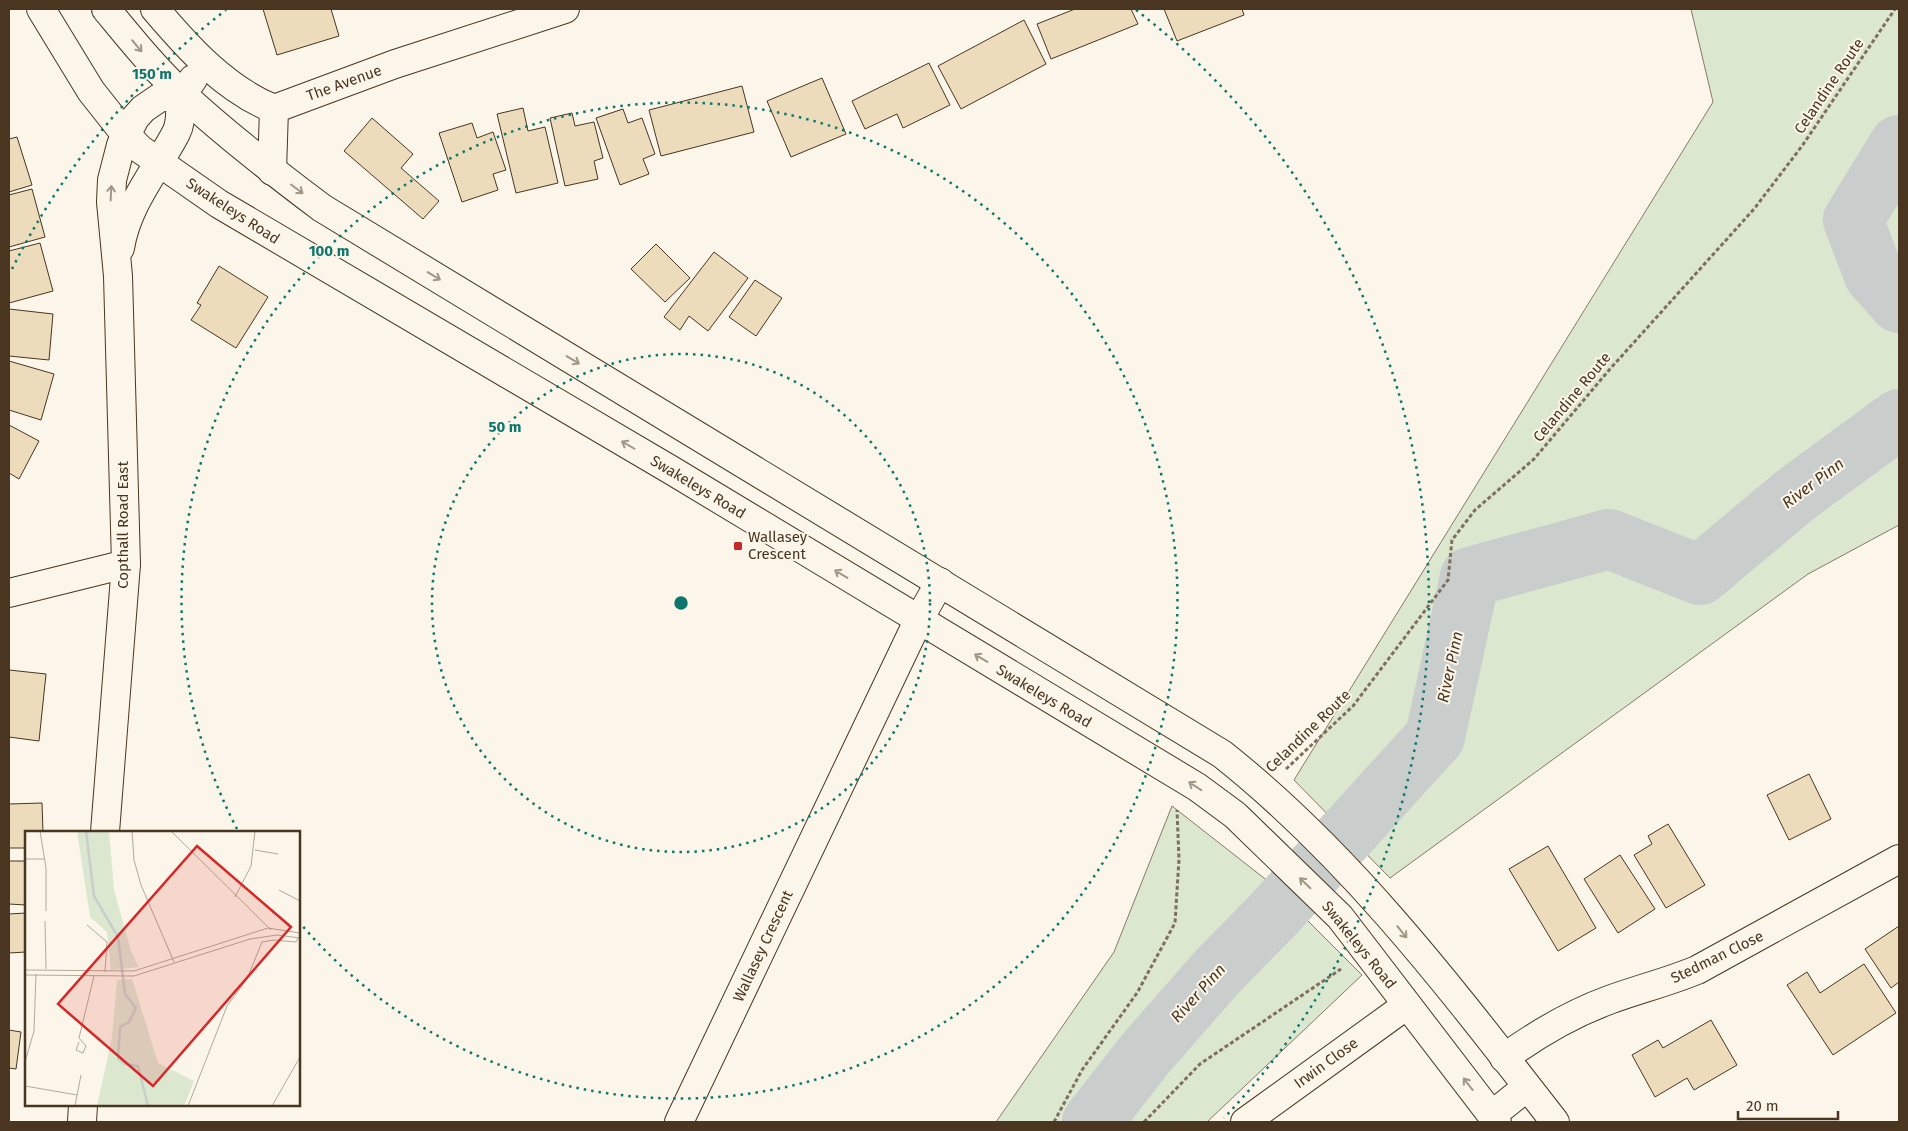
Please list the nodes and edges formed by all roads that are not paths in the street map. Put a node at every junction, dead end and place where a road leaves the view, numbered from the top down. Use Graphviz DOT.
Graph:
graph roads {
  1 [pos="41,9"];
  2 [pos="106,9"];
  3 [pos="154,9"];
  4 [pos="565,9"];
  5 [pos="206,64"];
  6 [pos="182,94"];
  7 [pos="274,110"];
  8 [pos="125,134"];
  9 [pos="158,162"];
  10 [pos="272,171"];
  11 [pos="118,276"];
  12 [pos="126,564"];
  13 [pos="940,582"];
  14 [pos="9,593"];
  15 [pos="918,621"];
  16 [pos="105,831"];
  17 [pos="1899,859"];
  18 [pos="1407,1005"];
  19 [pos="1504,1058"];
  20 [pos="1527,1087"];
  21 [pos="83,1106"];
  22 [pos="1494,1119"];
  23 [pos="82,1122"];
  24 [pos="679,1122"];
  25 [pos="1245,1122"];
  26 [pos="1555,1122"];
  1 -- 8 [label="main road, Swakeleys Road"];
  2 -- 6 [label="main road, one-way"];
  3 -- 5 [label="main road"];
  4 -- 7 [label="main road, The Avenue"];
  5 -- 6 [label="main road"];
  5 -- 7 [label="main road"];
  6 -- 8 [label="main road, Copthall Road East"];
  6 -- 9 [label="main road, Copthall Road East"];
  6 -- 10 [label="main road"];
  7 -- 10 [label="main road"];
  8 -- 9 [label="main road, Swakeleys Road"];
  11 -- 8 [label="main road, Copthall Road East, one-way"];
  9 -- 11 [label="main road, Copthall Road East"];
  15 -- 9 [label="main road, Swakeleys Road, one-way"];
  10 -- 13 [label="main road, one-way"];
  11 -- 12 [label="main road, Copthall Road East"];
  12 -- 14 [label="main road"];
  12 -- 16 [label="main road, Copthall Road East"];
  13 -- 15 [label="main road, Wallasey Crescent"];
  13 -- 19 [label="main road, one-way"];
  18 -- 15 [label="main road, Swakeleys Road, one-way"];
  15 -- 24 [label="main road, Wallasey Crescent"];
  17 -- 19 [label="main road, Stedman Close"];
  22 -- 18 [label="main road, Swakeleys Road, one-way"];
  18 -- 25 [label="main road, Irwin Close"];
  19 -- 20 [label="main road"];
  20 -- 22 [label="main road"];
  20 -- 26 [label="main road"];
  21 -- 23 [label="main road"];
}
